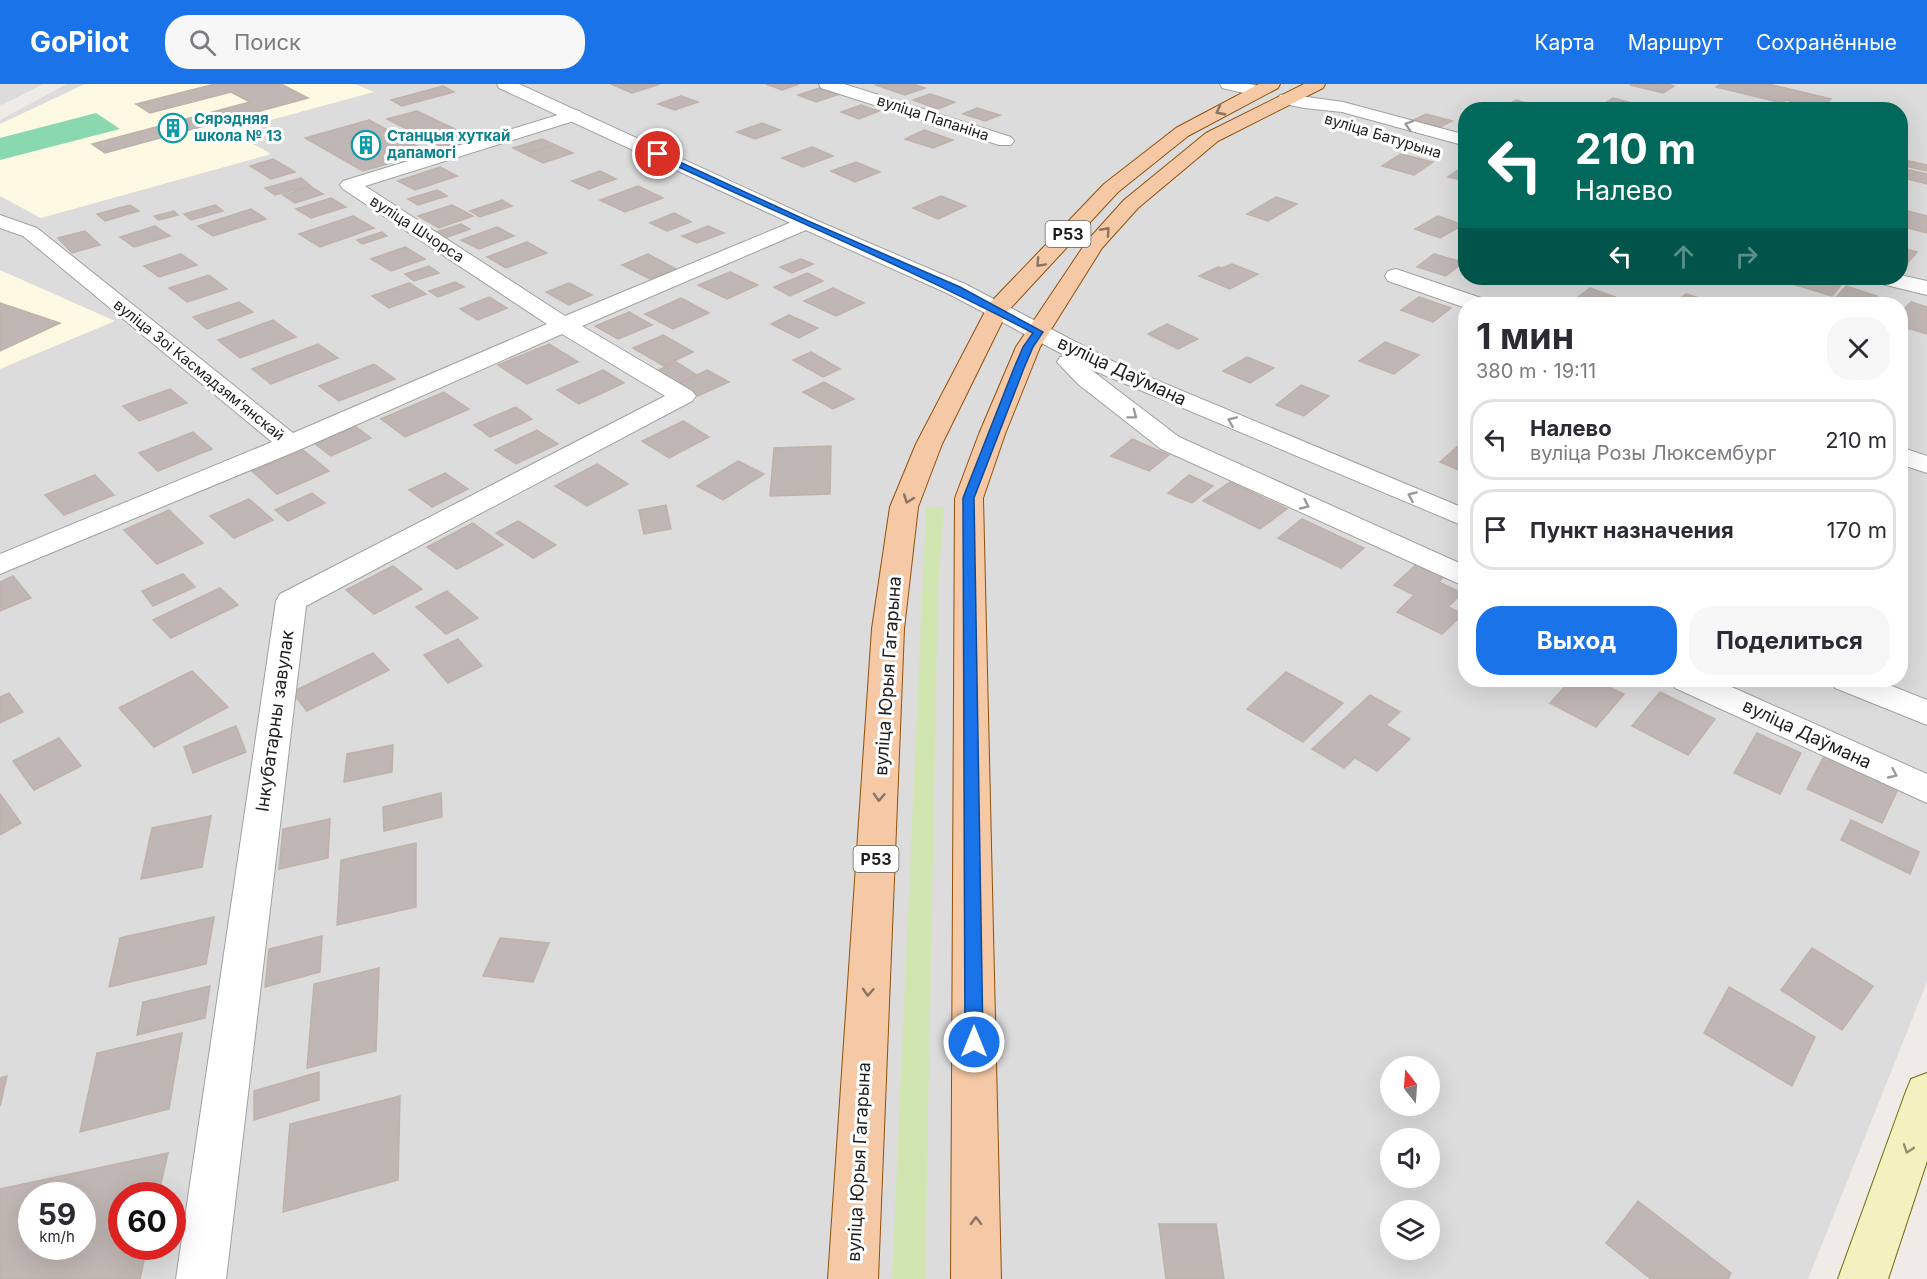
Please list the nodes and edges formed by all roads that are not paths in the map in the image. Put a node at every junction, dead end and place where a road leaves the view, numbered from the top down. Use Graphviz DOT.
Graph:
graph roads {
  1 [pos="505,84"];
  2 [pos="827,84"];
  3 [pos="1228,84"];
  4 [pos="1317,84"];
  5 [pos="1280,94"];
  6 [pos="574,115"];
  7 [pos="1333,123"];
  8 [pos="1458,139"];
  9 [pos="1005,141"];
  10 [pos="0,221"];
  11 [pos="806,223"];
  12 [pos="1396,276"];
  13 [pos="1908,283"];
  14 [pos="1927,288"];
  15 [pos="1458,298"];
  16 [pos="997,309"];
  17 [pos="565,326"];
  18 [pos="1038,332"];
  19 [pos="683,396"];
  20 [pos="290,444"];
  21 [pos="1908,458"];
  22 [pos="1927,465"];
  23 [pos="1458,516"];
  24 [pos="0,565"];
  25 [pos="1458,574"];
  26 [pos="1703,687"];
  27 [pos="1864,687"];
  28 [pos="1927,713"];
  29 [pos="1927,789"];
  30 [pos="1927,1094"];
  31 [pos="201,1279"];
  32 [pos="853,1279"];
  33 [pos="976,1279"];
  34 [pos="1863,1279"];
  1 -- 6 [label="street"];
  2 -- 9 [label="street, вуліца Папаніна"];
  3 -- 5 [label="street, вуліца Батурына"];
  4 -- 5 [label="main road, вуліца Юрыя Гагарына / Р53"];
  5 -- 7 [label="street, вуліца Батурына"];
  8 -- 5 [label="street, вуліца Батурына, one-way"];
  5 -- 16 [label="main road, вуліца Юрыя Гагарына / Р53, one-way"];
  18 -- 5 [label="main road, вуліца Юрыя Гагарына / Р53, one-way"];
  6 -- 11 [label="street"];
  6 -- 17 [label="street, вуліца Шчорса"];
  10 -- 20 [label="street, вуліца Зоі Касмадзямʼянскай"];
  11 -- 16 [label="street"];
  11 -- 17 [label="street"];
  12 -- 15 [label="street"];
  13 -- 14 [label="street"];
  16 -- 18 [label="street"];
  16 -- 32 [label="main road, вуліца Юрыя Гагарына / Р53, one-way"];
  17 -- 19 [label="street, вуліца Шчорса"];
  17 -- 20 [label="street"];
  23 -- 18 [label="street, вуліца Даўмана, one-way"];
  18 -- 25 [label="street, вуліца Даўмана, one-way"];
  33 -- 18 [label="main road, вуліца Юрыя Гагарына / Р53, one-way"];
  19 -- 31 [label="street, Інкубатарны завулак"];
  20 -- 24 [label="street, вуліца Зоі Касмадзямʼянскай"];
  21 -- 22 [label="street"];
  26 -- 29 [label="street, вуліца Даўмана, one-way"];
  27 -- 28 [label="street"];
  30 -- 34 [label="main road, one-way"];
}
